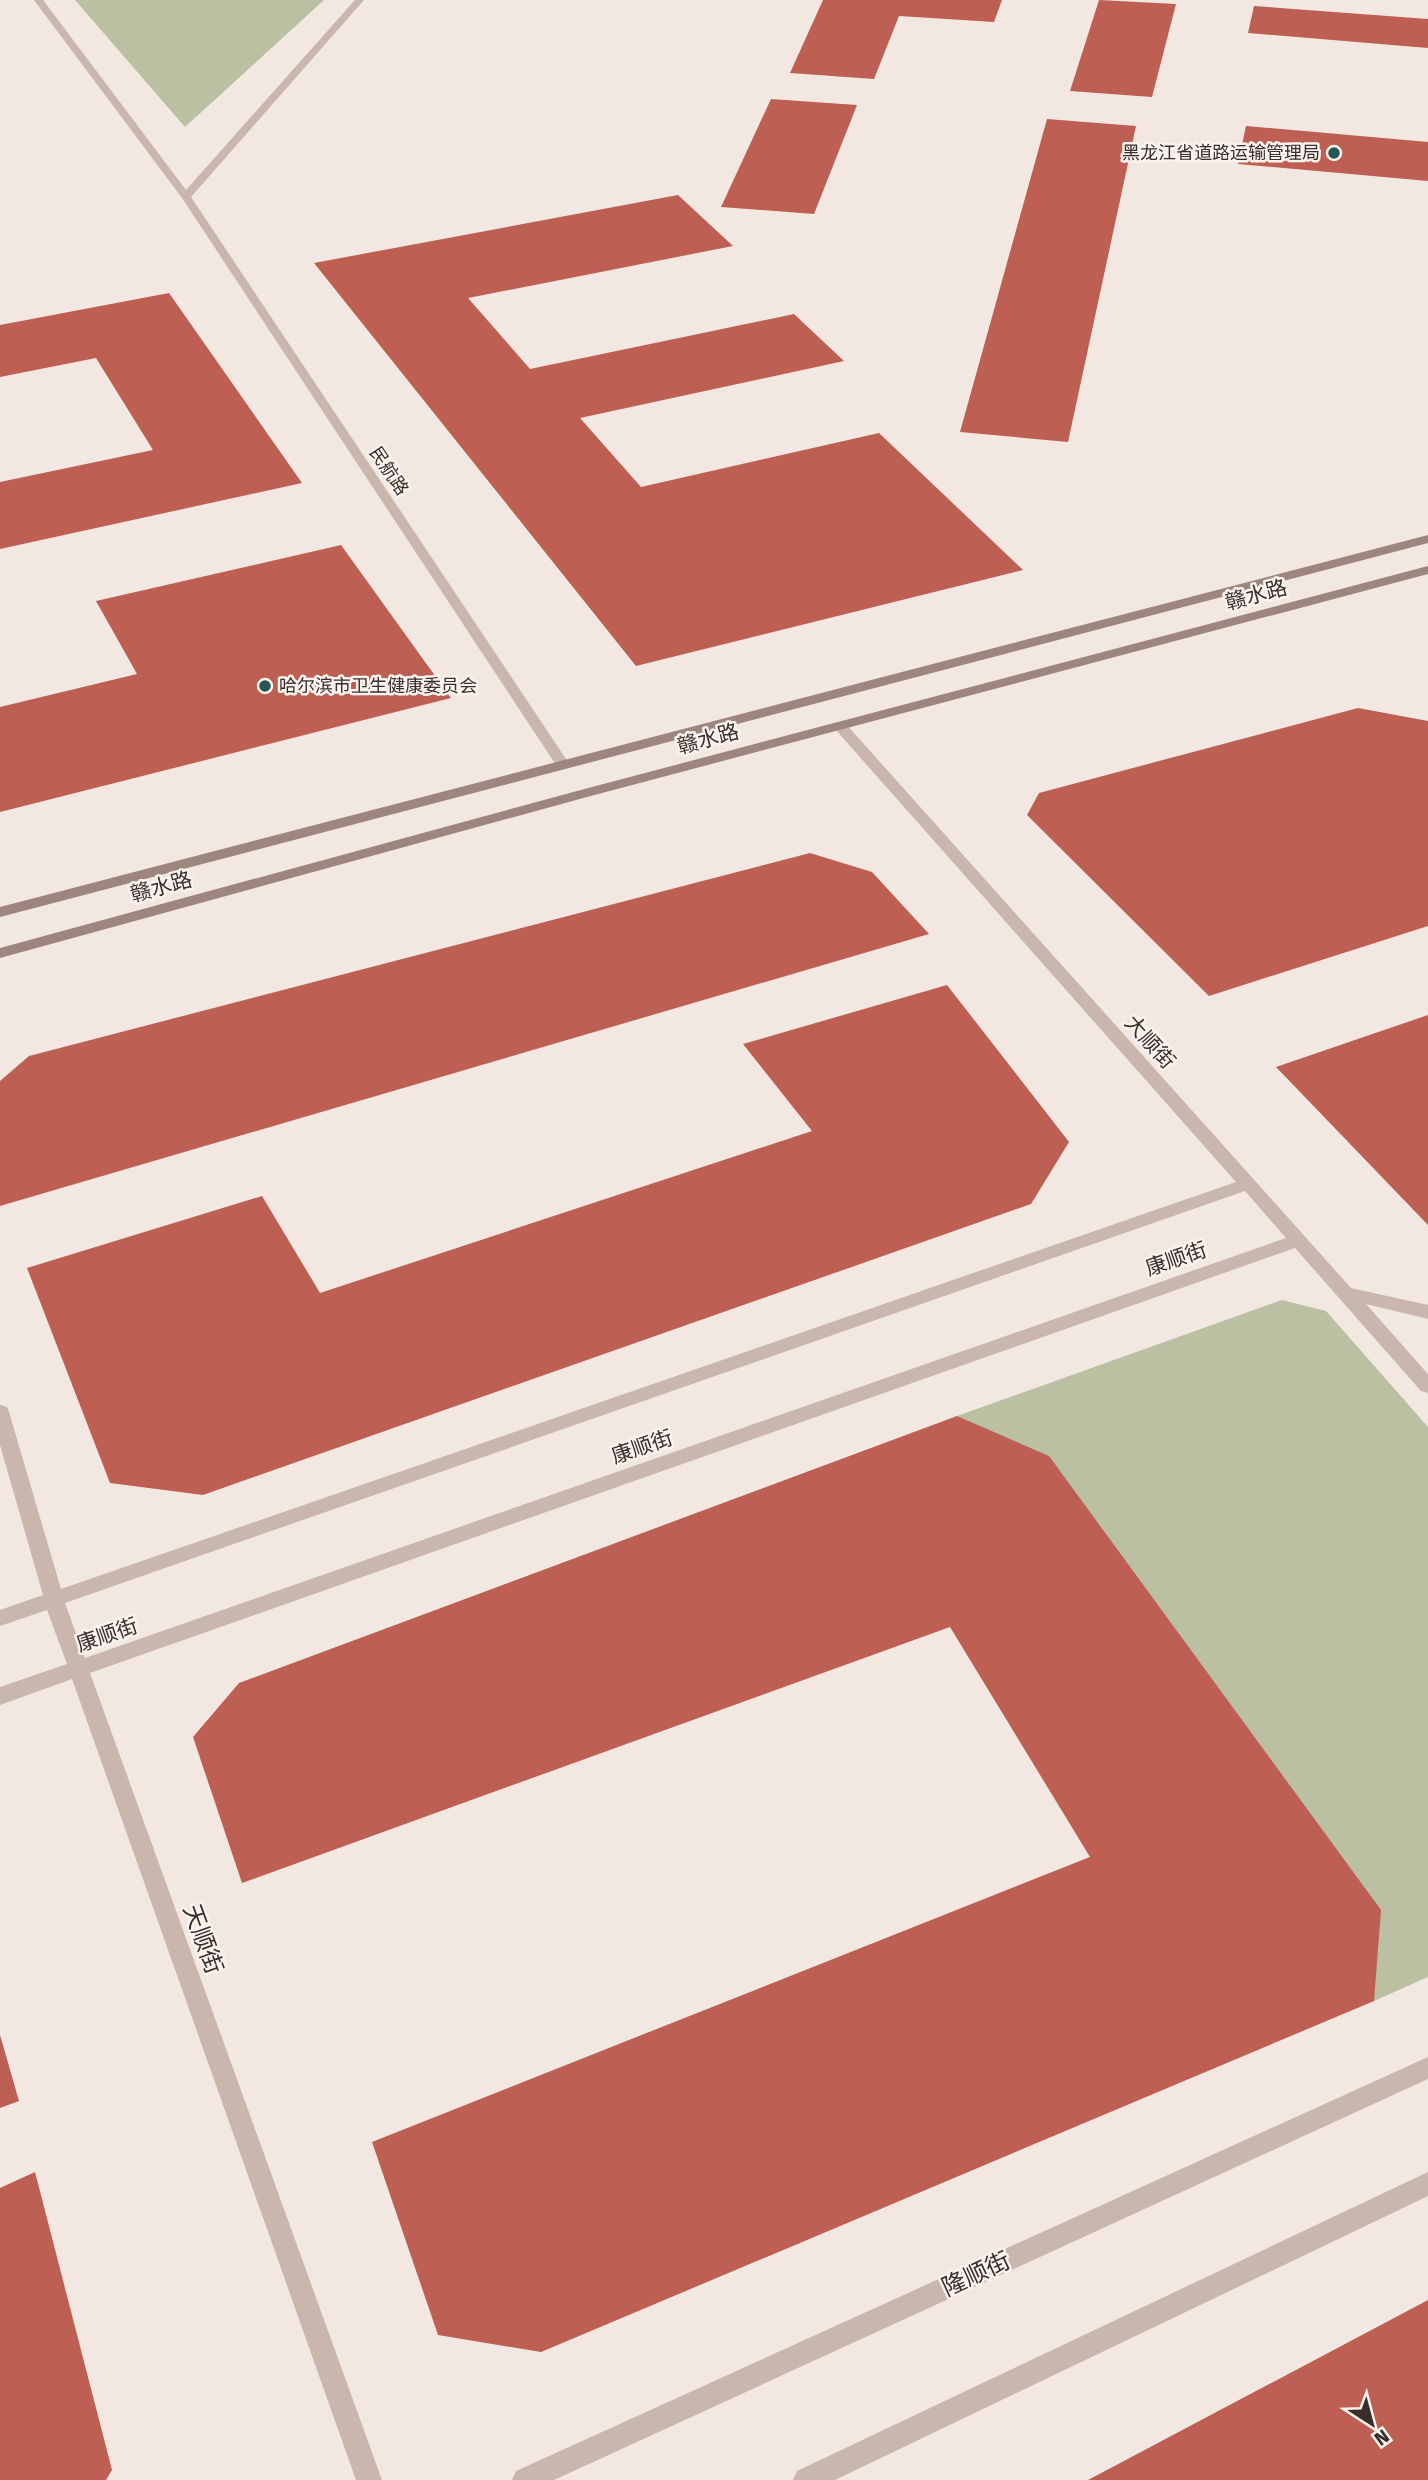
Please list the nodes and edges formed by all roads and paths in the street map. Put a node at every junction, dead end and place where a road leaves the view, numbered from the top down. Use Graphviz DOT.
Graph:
graph roads {
  1 [pos="37,0"];
  2 [pos="360,0"];
  3 [pos="186,197"];
  4 [pos="1428,539"];
  5 [pos="1428,570"];
  6 [pos="840,726"];
  7 [pos="563,765"];
  8 [pos="0,912"];
  9 [pos="0,953"];
  10 [pos="1248,1184"];
  11 [pos="1298,1240"];
  12 [pos="1345,1293"];
  13 [pos="1428,1312"];
  14 [pos="1428,1387"];
  15 [pos="0,1412"];
  16 [pos="54,1600"];
  17 [pos="0,1618"];
  18 [pos="79,1669"];
  19 [pos="0,1696"];
  20 [pos="1428,2068"];
  21 [pos="1428,2184"];
  22 [pos="369,2480"];
  23 [pos="525,2480"];
  24 [pos="806,2480"];
  1 -- 3 [label="street, 民航路"];
  2 -- 3 [label="street"];
  3 -- 7 [label="street, 民航路"];
  4 -- 7 [label="main road, 赣水路"];
  5 -- 6 [label="main road, 赣水路"];
  6 -- 9 [label="main road, 赣水路"];
  6 -- 10 [label="street, 大顺街"];
  7 -- 8 [label="main road, 赣水路"];
  10 -- 11 [label="street, 大顺街"];
  10 -- 16 [label="street"];
  11 -- 12 [label="street, 大顺街"];
  11 -- 18 [label="street, 康顺街"];
  12 -- 13 [label="street"];
  12 -- 14 [label="street, 大顺街"];
  15 -- 16 [label="street, 天顺街"];
  16 -- 17 [label="street"];
  16 -- 18 [label="street, 天顺街"];
  18 -- 19 [label="street, 康顺街"];
  18 -- 22 [label="street, 天顺街"];
  20 -- 23 [label="street, 隆顺街"];
  21 -- 24 [label="street"];
}
